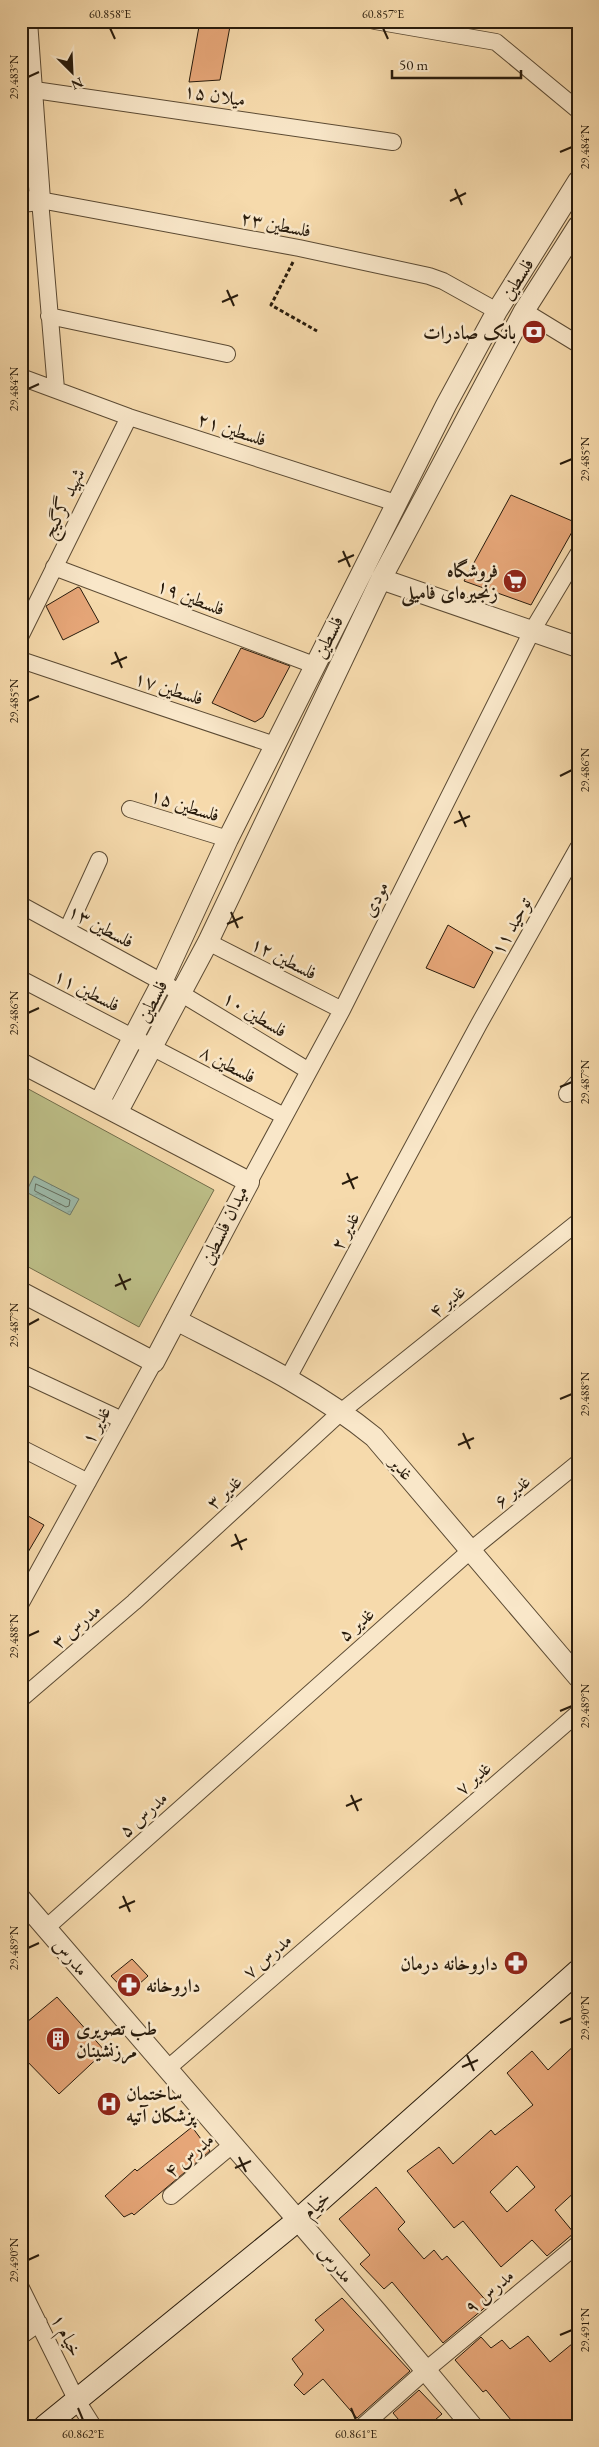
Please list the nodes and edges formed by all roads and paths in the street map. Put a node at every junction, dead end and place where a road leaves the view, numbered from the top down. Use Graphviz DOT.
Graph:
graph roads {
  1 [pos="27,21"];
  2 [pos="374,21"];
  3 [pos="27,87"];
  4 [pos="578,110"];
  5 [pos="393,142"];
  6 [pos="578,180"];
  7 [pos="31,201"];
  8 [pos="578,226"];
  9 [pos="299,248"];
  10 [pos="524,311"];
  11 [pos="497,312"];
  12 [pos="49,316"];
  13 [pos="318,332"];
  14 [pos="578,344"];
  15 [pos="227,354"];
  16 [pos="21,377"];
  17 [pos="56,389"];
  18 [pos="446,404"];
  19 [pos="468,416"];
  20 [pos="129,417"];
  21 [pos="396,504"];
  22 [pos="578,554"];
  23 [pos="54,566"];
  24 [pos="381,579"];
  25 [pos="532,631"];
  26 [pos="21,635"];
  27 [pos="578,647"];
  28 [pos="21,660"];
  29 [pos="314,665"];
  30 [pos="275,745"];
  31 [pos="130,809"];
  32 [pos="228,839"];
  33 [pos="578,848"];
  34 [pos="99,860"];
  35 [pos="21,905"];
  36 [pos="67,930"];
  37 [pos="208,942"];
  38 [pos="21,978"];
  39 [pos="162,982"];
  40 [pos="180,993"];
  41 [pos="342,1010"];
  42 [pos="479,1024"];
  43 [pos="134,1036"];
  44 [pos="152,1047"];
  45 [pos="21,1063"];
  46 [pos="309,1070"];
  47 [pos="99,1103"];
  48 [pos="117,1113"];
  49 [pos="284,1116"];
  50 [pos="249,1182"];
  51 [pos="578,1222"];
  52 [pos="21,1292"];
  53 [pos="176,1320"];
  54 [pos="154,1362"];
  55 [pos="21,1372"];
  56 [pos="288,1378"];
  57 [pos="342,1411"];
  58 [pos="122,1420"];
  59 [pos="21,1448"];
  60 [pos="578,1463"];
  61 [pos="88,1482"];
  62 [pos="472,1550"];
  63 [pos="134,1602"];
  64 [pos="21,1603"];
  65 [pos="578,1677"];
  66 [pos="21,1699"];
  67 [pos="578,1713"];
  68 [pos="267,1729"];
  69 [pos="394,1873"];
  70 [pos="21,1899"];
  71 [pos="46,1928"];
  72 [pos="578,1971"];
  73 [pos="167,2069"];
  74 [pos="232,2145"];
  75 [pos="172,2196"];
  76 [pos="298,2220"];
  77 [pos="578,2244"];
  78 [pos="21,2288"];
  79 [pos="39,2323"];
  80 [pos="21,2336"];
  81 [pos="426,2370"];
  82 [pos="76,2399"];
  83 [pos="45,2426"];
  84 [pos="93,2426"];
  85 [pos="363,2426"];
  86 [pos="472,2426"];
  1 -- 3 [label="street"];
  2 -- 4 [label="street"];
  3 -- 5 [label="street, میلان ۱۵"];
  3 -- 7 [label="street"];
  6 -- 11 [label="street, فلسطین"];
  7 -- 9 [label="street, فلسطین ۲۳"];
  7 -- 12 [label="street"];
  8 -- 10 [label="street, فلسطین"];
  9 -- 11 [label="street, فلسطین ۲۳"];
  9 -- 13 [label="path"];
  10 -- 14 [label="street"];
  10 -- 19 [label="street, فلسطین"];
  11 -- 18 [label="street, فلسطین"];
  12 -- 15 [label="street"];
  12 -- 17 [label="street"];
  16 -- 17 [label="street, فلسطین ۲۱"];
  17 -- 20 [label="street, فلسطین ۲۱"];
  18 -- 19 [label="street"];
  18 -- 21 [label="street, فلسطین"];
  19 -- 24 [label="street, فلسطین"];
  20 -- 21 [label="street, فلسطین ۲۱"];
  20 -- 23 [label="street, شهید گرگیج"];
  21 -- 29 [label="street, فلسطین"];
  22 -- 25 [label="street, مودی"];
  23 -- 26 [label="street, شهید گرگیج"];
  23 -- 29 [label="street, فلسطین ۱۹"];
  24 -- 25 [label="street"];
  24 -- 37 [label="street, فلسطین"];
  25 -- 27 [label="street"];
  25 -- 41 [label="street, مودی"];
  28 -- 30 [label="street, فلسطین ۱۷"];
  29 -- 30 [label="street, فلسطین"];
  30 -- 32 [label="street, فلسطین"];
  31 -- 32 [label="street, فلسطین ۱۵"];
  32 -- 39 [label="street, فلسطین"];
  33 -- 42 [label="street, توحید ۱۱"];
  34 -- 36 [label="street"];
  35 -- 36 [label="street, فلسطین ۱۳"];
  36 -- 39 [label="street, فلسطین ۱۳"];
  37 -- 40 [label="street, فلسطین"];
  37 -- 41 [label="street, فلسطین ۱۲"];
  38 -- 43 [label="street, فلسطین ۱۱"];
  39 -- 40 [label="street, فلسطین ۱۳"];
  39 -- 43 [label="street, فلسطین"];
  40 -- 44 [label="street, فلسطین"];
  40 -- 46 [label="street, فلسطین ۱۰"];
  41 -- 46 [label="street, مودی"];
  42 -- 56 [label="street, غدیر ۲"];
  43 -- 44 [label="street, فلسطین ۱۱"];
  43 -- 47 [label="street, فلسطین"];
  44 -- 48 [label="street, فلسطین"];
  44 -- 49 [label="street, فلسطین ۸"];
  45 -- 47 [label="street, میدان فلسطین"];
  46 -- 49 [label="street, مودی"];
  47 -- 48 [label="street, میدان فلسطین"];
  48 -- 50 [label="street, میدان فلسطین"];
  49 -- 50 [label="street, مودی"];
  50 -- 53 [label="street, میدان فلسطین"];
  51 -- 57 [label="street, غدیر ۴"];
  52 -- 54 [label="street"];
  53 -- 54 [label="street, میدان فلسطین"];
  53 -- 56 [label="street, غدیر"];
  54 -- 58 [label="street, غدیر ۱"];
  55 -- 58 [label="street"];
  56 -- 57 [label="street, غدیر"];
  57 -- 62 [label="street, غدیر"];
  57 -- 63 [label="street, غدیر ۳"];
  58 -- 61 [label="street, غدیر ۱"];
  59 -- 61 [label="street"];
  60 -- 62 [label="street, غدیر ۶"];
  61 -- 64 [label="street, غدیر ۱"];
  62 -- 65 [label="street, غدیر"];
  62 -- 68 [label="street, غدیر ۵"];
  63 -- 66 [label="street, مدرس ۳"];
  67 -- 69 [label="street, غدیر ۷"];
  68 -- 71 [label="street, مدرس ۵"];
  69 -- 73 [label="street, مدرس ۷"];
  70 -- 71 [label="street, مدرس"];
  71 -- 73 [label="street, مدرس"];
  72 -- 76 [label="main road, خیام"];
  73 -- 74 [label="street, مدرس"];
  74 -- 75 [label="street, مدرس ۴"];
  74 -- 76 [label="street, مدرس"];
  76 -- 81 [label="street, مدرس"];
  76 -- 82 [label="main road, خیام"];
  77 -- 81 [label="street, مدرس ۹"];
  78 -- 79 [label="street, خیام ۱"];
  79 -- 80 [label="street"];
  79 -- 82 [label="street, خیام ۱"];
  81 -- 85 [label="street, مدرس ۹"];
  81 -- 86 [label="street, مدرس"];
  82 -- 83 [label="main road, خیام"];
  82 -- 84 [label="street, خیام ۱"];
}
